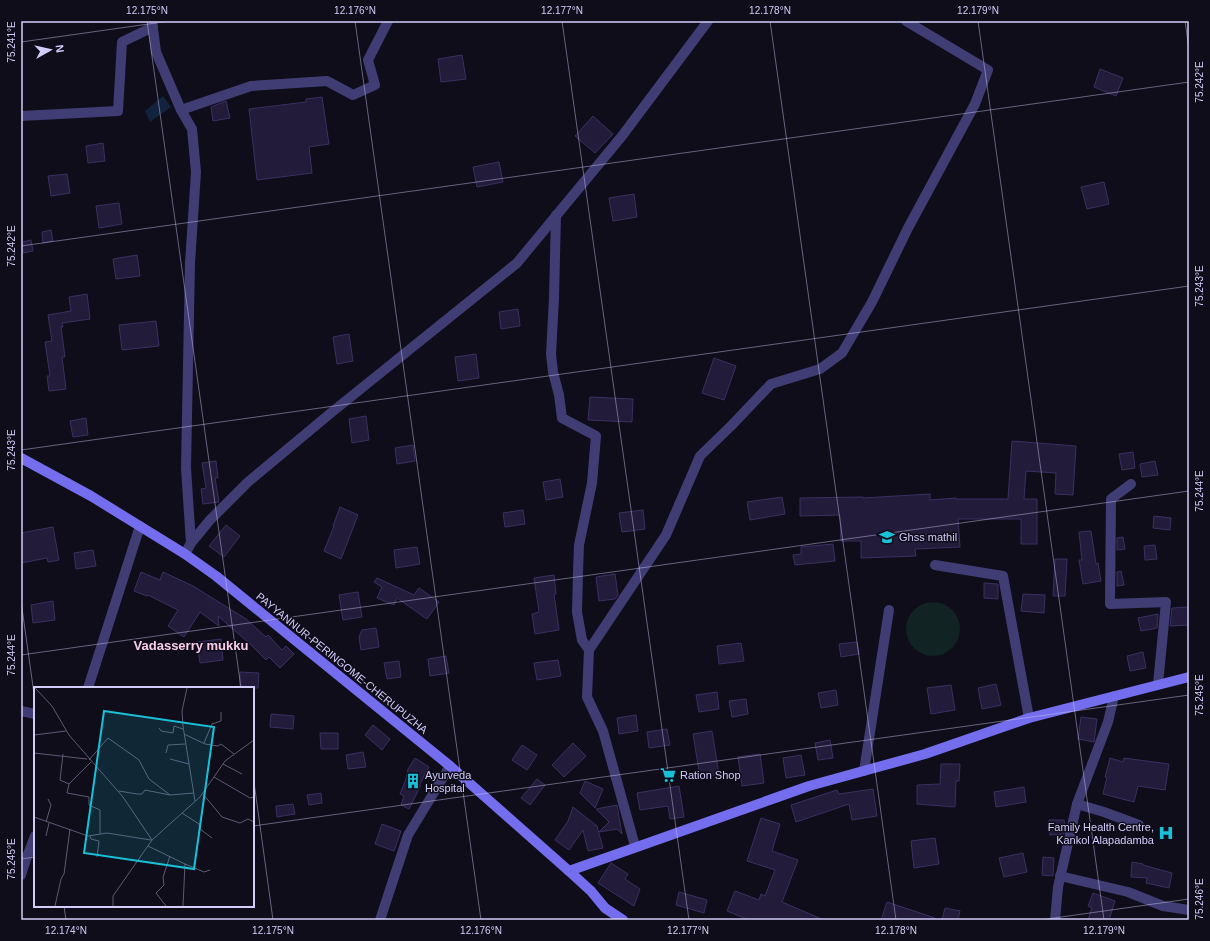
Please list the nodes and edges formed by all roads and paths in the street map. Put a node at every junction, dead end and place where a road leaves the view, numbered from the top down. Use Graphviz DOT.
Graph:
graph roads {
  1 [pos="388,21"];
  2 [pos="708,21"];
  3 [pos="906,21"];
  4 [pos="152,24"];
  5 [pos="181,110"];
  6 [pos="21,116"];
  7 [pos="556,215"];
  8 [pos="21,458"];
  9 [pos="1131,484"];
  10 [pos="140,526"];
  11 [pos="191,543"];
  12 [pos="185,554"];
  13 [pos="935,565"];
  14 [pos="890,610"];
  15 [pos="589,650"];
  16 [pos="1189,677"];
  17 [pos="1158,684"];
  18 [pos="88,687"];
  19 [pos="1114,696"];
  20 [pos="21,711"];
  21 [pos="34,714"];
  22 [pos="1028,718"];
  23 [pos="450,766"];
  24 [pos="864,771"];
  25 [pos="1077,804"];
  26 [pos="1140,825"];
  27 [pos="34,838"];
  28 [pos="635,846"];
  29 [pos="23,863"];
  30 [pos="569,871"];
  31 [pos="21,875"];
  32 [pos="1060,876"];
  33 [pos="1189,910"];
  34 [pos="380,920"];
  35 [pos="623,920"];
  36 [pos="1055,920"];
  1 -- 5 [label="street"];
  2 -- 7 [label="street"];
  3 -- 15 [label="street"];
  4 -- 5 [label="street"];
  4 -- 6 [label="street"];
  5 -- 11 [label="street"];
  7 -- 11 [label="street"];
  7 -- 15 [label="street"];
  8 -- 10 [label="main road, PAYYANNUR-PERINGOME-CHERUPUZHA"];
  9 -- 17 [label="street"];
  10 -- 12 [label="main road, PAYYANNUR-PERINGOME-CHERUPUZHA"];
  10 -- 18 [label="street"];
  11 -- 12 [label="street"];
  12 -- 23 [label="main road, PAYYANNUR-PERINGOME-CHERUPUZHA"];
  13 -- 22 [label="street"];
  14 -- 24 [label="street"];
  15 -- 28 [label="street"];
  16 -- 17 [label="main road"];
  17 -- 19 [label="main road"];
  19 -- 22 [label="main road"];
  19 -- 25 [label="street"];
  20 -- 21 [label="street"];
  22 -- 24 [label="main road"];
  23 -- 30 [label="main road, PAYYANNUR-PERINGOME-CHERUPUZHA"];
  23 -- 34 [label="street"];
  24 -- 28 [label="main road"];
  25 -- 26 [label="street"];
  25 -- 32 [label="street"];
  27 -- 29 [label="street"];
  28 -- 30 [label="main road"];
  29 -- 31 [label="street"];
  30 -- 35 [label="main road, PAYYANNUR-PERINGOME-CHERUPUZHA"];
  32 -- 33 [label="street"];
  32 -- 36 [label="street"];
}
